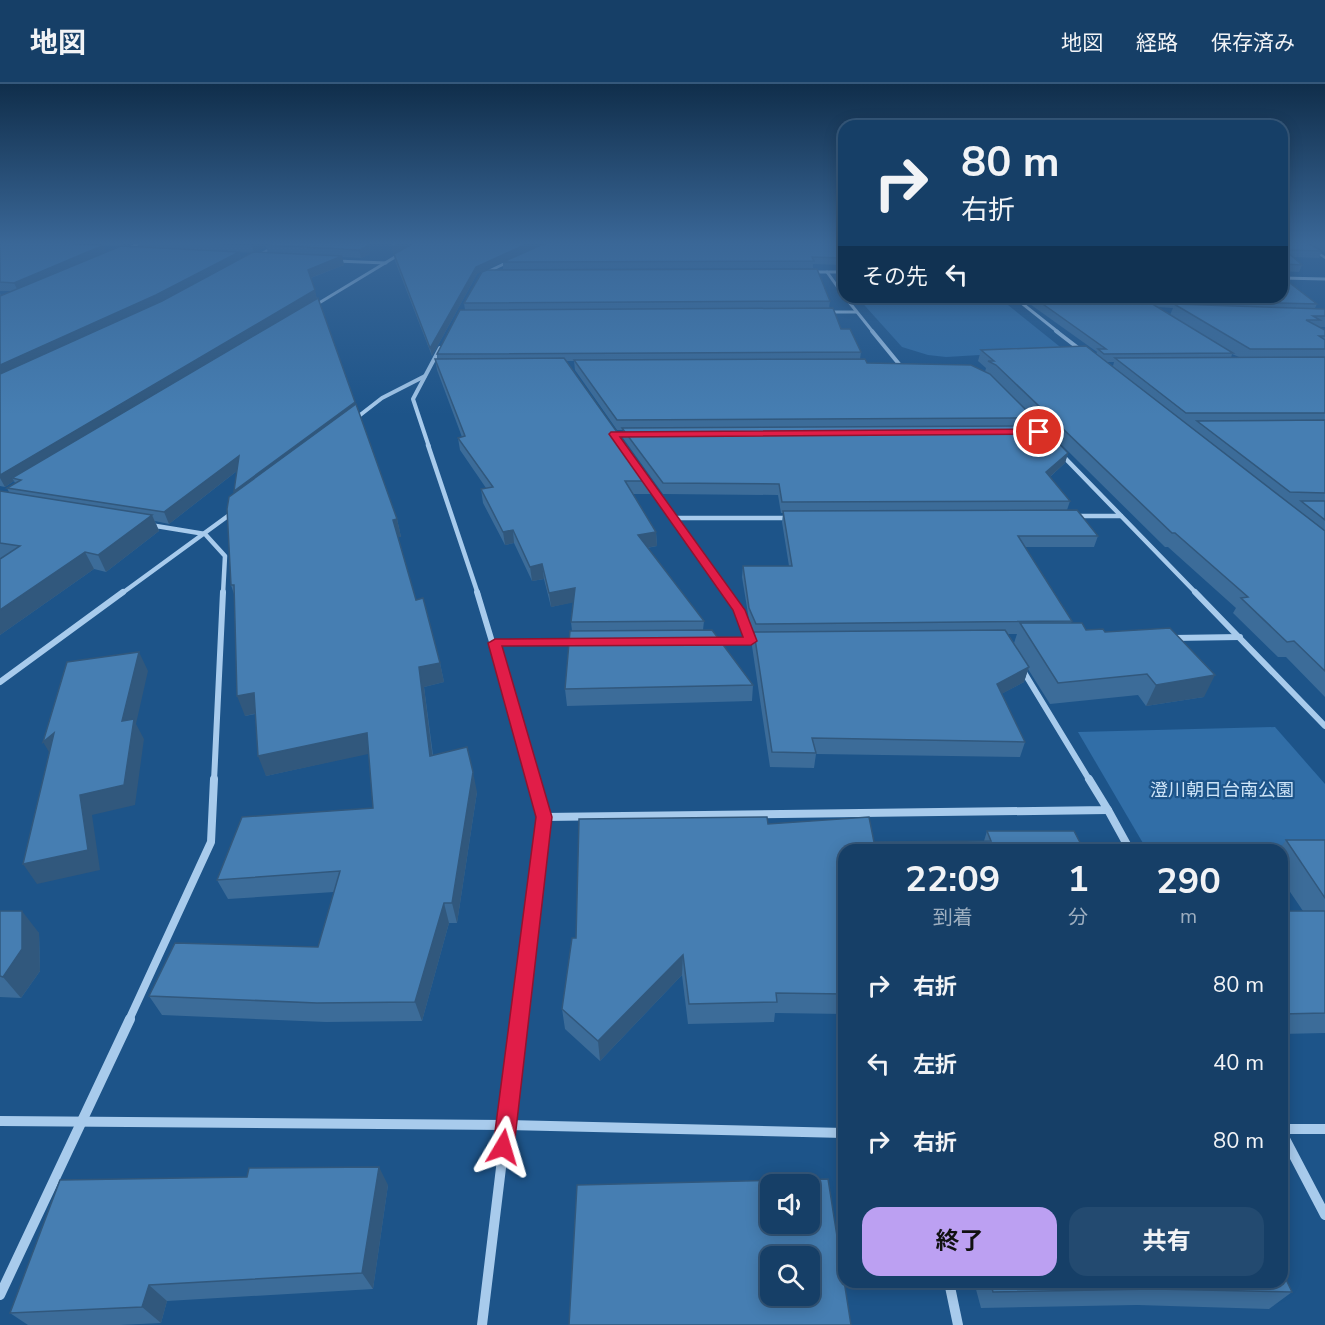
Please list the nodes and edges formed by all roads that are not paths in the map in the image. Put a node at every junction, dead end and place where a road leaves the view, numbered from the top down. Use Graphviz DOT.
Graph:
graph roads {
  1 [pos="324,300"];
  2 [pos="850,303"];
  3 [pos="1022,303"];
  4 [pos="304,312"];
  5 [pos="821,312"];
  6 [pos="856,312"];
  7 [pos="445,340"];
  8 [pos="1084,352"];
  9 [pos="887,364"];
  10 [pos="899,364"];
  11 [pos="910,364"];
  12 [pos="430,366"];
  13 [pos="442,366"];
  14 [pos="426,376"];
  15 [pos="354,419"];
  16 [pos="1055,449"];
  17 [pos="646,481"];
  18 [pos="233,512"];
  19 [pos="1074,516"];
  20 [pos="1121,516"];
  21 [pos="672,518"];
  22 [pos="790,518"];
  23 [pos="148,525"];
  24 [pos="205,534"];
  25 [pos="1240,637"];
  26 [pos="1170,638"];
  27 [pos="704,641"];
  28 [pos="751,641"];
  29 [pos="774,641"];
  30 [pos="588,642"];
  31 [pos="495,643"];
  32 [pos="1016,659"];
  33 [pos="0,682"];
  34 [pos="1325,726"];
  35 [pos="1108,810"];
  36 [pos="544,817"];
  37 [pos="1127,844"];
  38 [pos="0,1121"];
  39 [pos="83,1121"];
  40 [pos="506,1125"];
  41 [pos="1325,1129"];
  42 [pos="1288,1131"];
  43 [pos="838,1133"];
  44 [pos="1288,1143"];
  45 [pos="1325,1215"];
  46 [pos="950,1288"];
  47 [pos="0,1295"];
  48 [pos="482,1325"];
  49 [pos="958,1325"];
  1 -- 4 [label="street"];
  2 -- 6 [label="street"];
  3 -- 8 [label="street"];
  5 -- 6 [label="street"];
  6 -- 10 [label="street"];
  7 -- 12 [label="street"];
  9 -- 10 [label="street"];
  10 -- 11 [label="street"];
  12 -- 13 [label="street"];
  12 -- 14 [label="street"];
  14 -- 15 [label="street"];
  14 -- 31 [label="street"];
  16 -- 20 [label="street"];
  17 -- 21 [label="street"];
  18 -- 24 [label="street"];
  19 -- 20 [label="street"];
  20 -- 25 [label="street"];
  21 -- 22 [label="street"];
  21 -- 28 [label="street"];
  23 -- 24 [label="street"];
  24 -- 33 [label="street"];
  24 -- 39 [label="street"];
  25 -- 26 [label="street"];
  25 -- 34 [label="street"];
  27 -- 28 [label="street"];
  28 -- 29 [label="street"];
  30 -- 31 [label="street"];
  31 -- 36 [label="street"];
  32 -- 35 [label="street"];
  35 -- 36 [label="street"];
  35 -- 37 [label="street"];
  36 -- 40 [label="street"];
  38 -- 39 [label="street"];
  39 -- 40 [label="street"];
  39 -- 47 [label="street"];
  40 -- 43 [label="street"];
  40 -- 48 [label="street"];
  41 -- 42 [label="street"];
  44 -- 45 [label="street"];
  46 -- 49 [label="street"];
}
